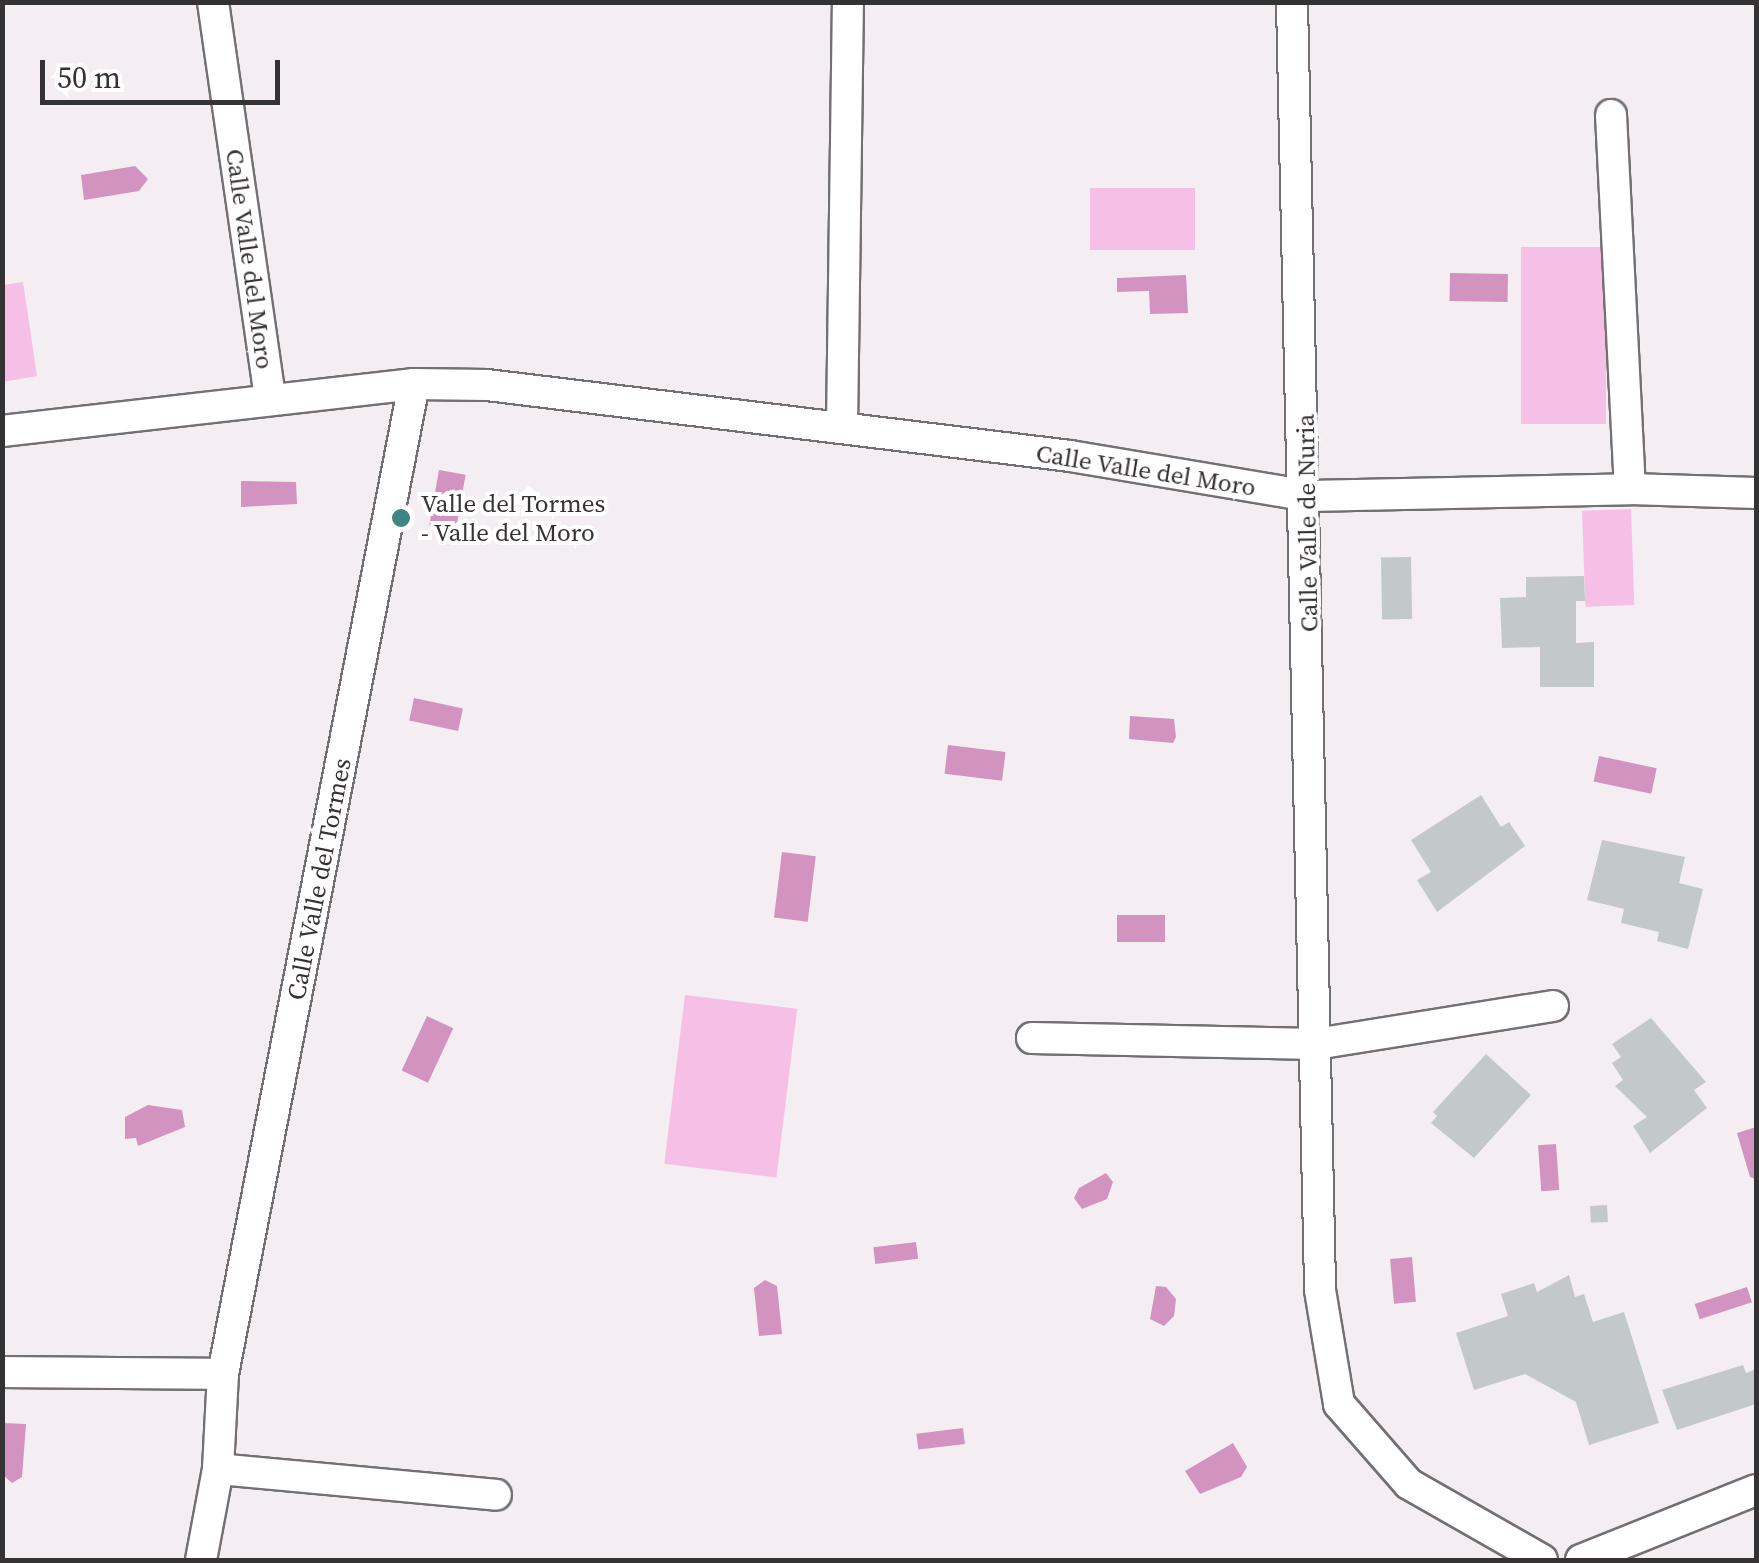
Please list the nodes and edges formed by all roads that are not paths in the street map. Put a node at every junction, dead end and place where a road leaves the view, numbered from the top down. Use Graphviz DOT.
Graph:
graph roads {
  1 [pos="213,2"];
  2 [pos="848,2"];
  3 [pos="1292,2"];
  4 [pos="1611,115"];
  5 [pos="414,384"];
  6 [pos="270,398"];
  7 [pos="842,427"];
  8 [pos="2,430"];
  9 [pos="1630,489"];
  10 [pos="1756,494"];
  11 [pos="1308,496"];
  12 [pos="1553,1006"];
  13 [pos="1032,1038"];
  14 [pos="1316,1044"];
  15 [pos="2,1372"];
  16 [pos="223,1374"];
  17 [pos="218,1469"];
  18 [pos="1756,1490"];
  19 [pos="496,1495"];
  20 [pos="201,1560"];
  21 [pos="1542,1560"];
  22 [pos="1581,1560"];
  1 -- 6 [label="street, Calle Valle del Moro"];
  2 -- 7 [label="street"];
  3 -- 11 [label="street, Calle Valle de Nuria"];
  4 -- 9 [label="street"];
  5 -- 6 [label="street, Calle Valle del Moro"];
  5 -- 7 [label="street, Calle Valle del Moro"];
  5 -- 16 [label="street, Calle Valle del Tormes"];
  6 -- 8 [label="street, Calle Valle del Moro"];
  7 -- 11 [label="street, Calle Valle del Moro"];
  9 -- 10 [label="street, Calle Valle del Moro"];
  9 -- 11 [label="street, Calle Valle del Moro"];
  11 -- 14 [label="street, Calle Valle de Nuria"];
  12 -- 14 [label="street"];
  13 -- 14 [label="street"];
  14 -- 21 [label="street, Calle Valle de Nuria"];
  15 -- 16 [label="street"];
  16 -- 17 [label="street, Calle Valle del Tormes"];
  17 -- 19 [label="street"];
  17 -- 20 [label="street, Calle Valle del Tormes"];
  18 -- 22 [label="street"];
}
